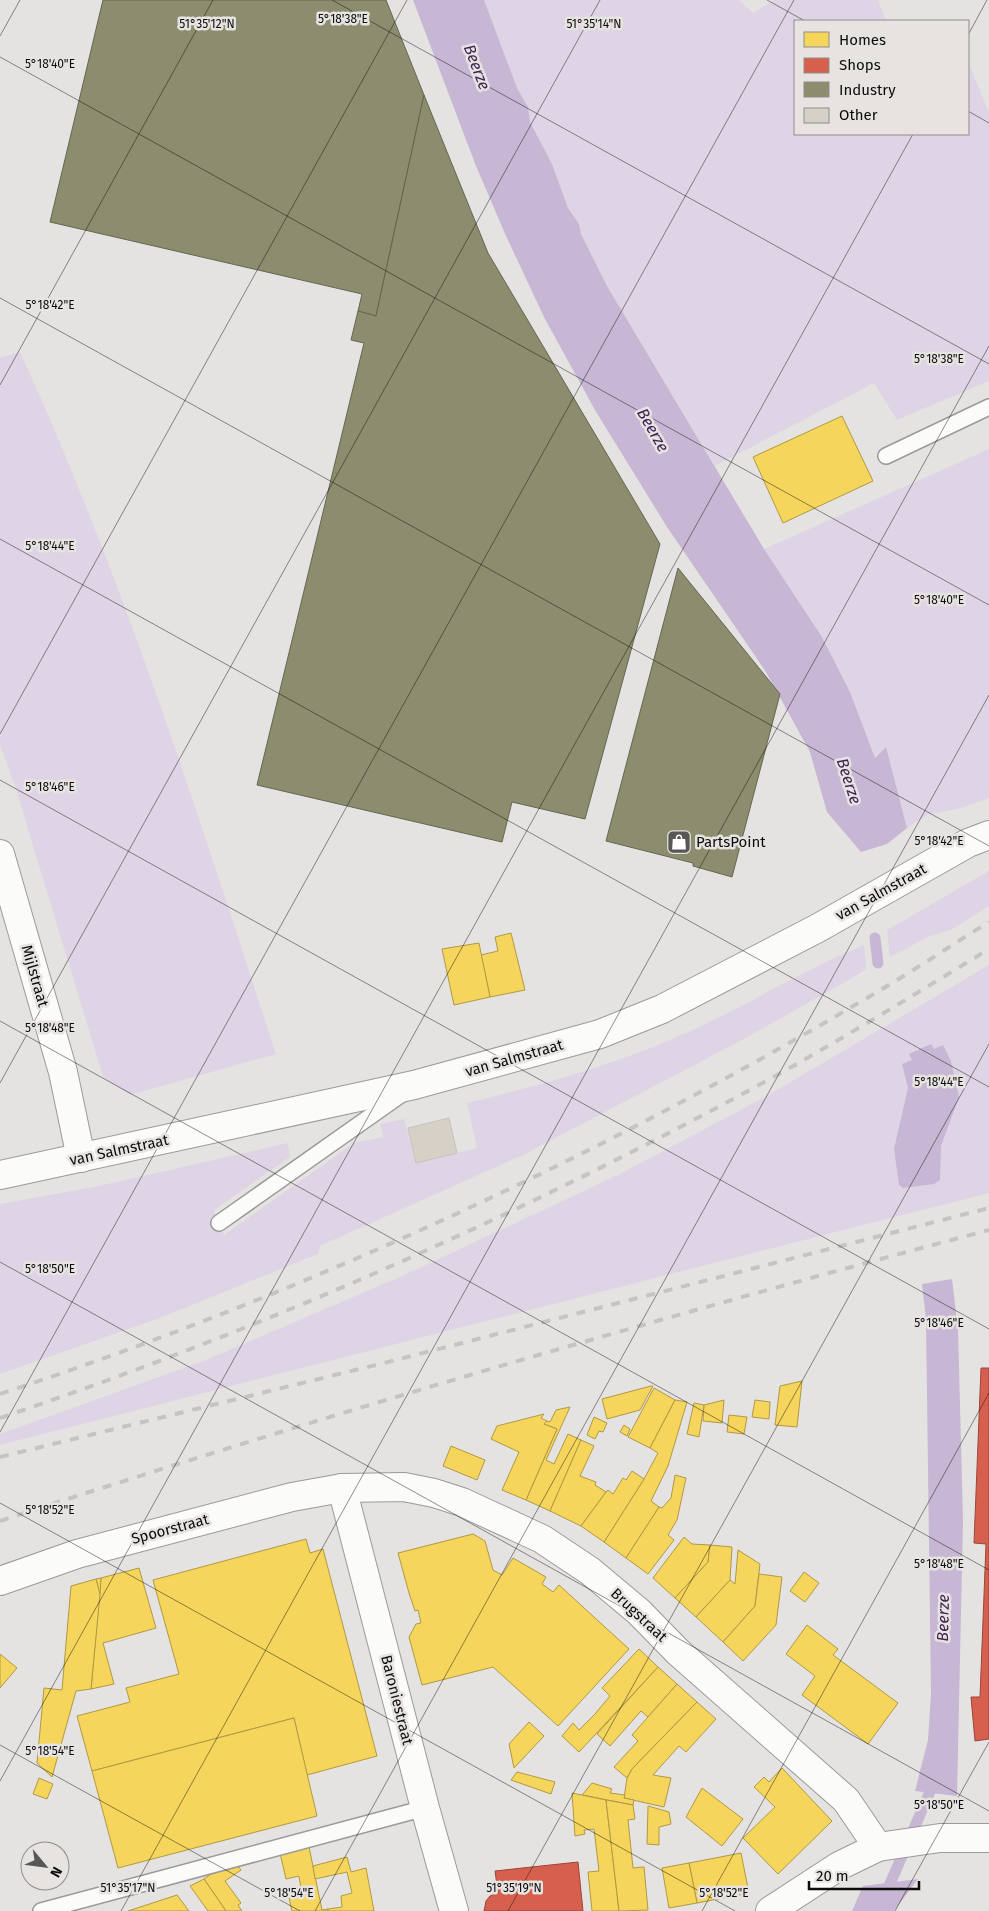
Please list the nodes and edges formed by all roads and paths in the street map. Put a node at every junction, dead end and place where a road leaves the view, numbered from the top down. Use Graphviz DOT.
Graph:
graph roads {
  1 [pos="989,407"];
  2 [pos="886,456"];
  3 [pos="989,835"];
  4 [pos="0,854"];
  5 [pos="414,1085"];
  6 [pos="81,1158"];
  7 [pos="0,1175"];
  8 [pos="219,1222"];
  9 [pos="342,1488"];
  10 [pos="0,1581"];
  11 [pos="424,1808"];
  12 [pos="989,1838"];
  13 [pos="884,1845"];
  14 [pos="88,1906"];
  15 [pos="41,1911"];
  16 [pos="454,1911"];
  17 [pos="770,1911"];
  1 -- 2 [label="lane"];
  3 -- 5 [label="street, van Salmstraat"];
  4 -- 6 [label="street, Mijlstraat"];
  5 -- 6 [label="street, van Salmstraat"];
  5 -- 8 [label="lane"];
  6 -- 7 [label="street, van Salmstraat"];
  9 -- 10 [label="street, Spoorstraat"];
  9 -- 11 [label="street, Baroniestraat"];
  9 -- 13 [label="street, Brugstraat"];
  11 -- 14 [label="lane"];
  11 -- 16 [label="street, Baroniestraat"];
  12 -- 13 [label="street"];
  13 -- 17 [label="street"];
  14 -- 15 [label="lane"];
}
